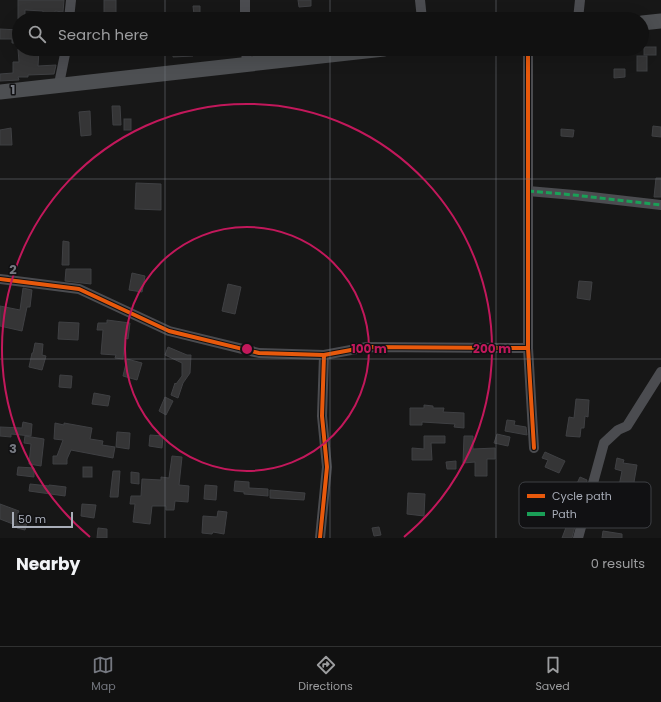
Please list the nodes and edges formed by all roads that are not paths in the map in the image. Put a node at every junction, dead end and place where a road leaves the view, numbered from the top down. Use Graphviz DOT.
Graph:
graph roads {
  1 [pos="71,0"];
  2 [pos="245,0"];
  3 [pos="420,0"];
  4 [pos="580,0"];
  5 [pos="70,12"];
  6 [pos="245,12"];
  7 [pos="421,12"];
  8 [pos="579,12"];
  9 [pos="661,21"];
  10 [pos="649,22"];
  11 [pos="65,56"];
  12 [pos="247,56"];
  13 [pos="528,56"];
  14 [pos="59,84"];
  15 [pos="0,92"];
  16 [pos="528,191"];
  17 [pos="661,205"];
  18 [pos="0,279"];
  19 [pos="528,348"];
  20 [pos="324,356"];
  21 [pos="661,372"];
  22 [pos="534,448"];
  23 [pos="593,482"];
  24 [pos="581,528"];
  25 [pos="320,538"];
  26 [pos="578,538"];
  1 -- 5 [label="street"];
  2 -- 6 [label="street"];
  3 -- 7 [label="street"];
  4 -- 8 [label="street"];
  9 -- 10 [label="main road"];
  11 -- 14 [label="street"];
  12 -- 14 [label="main road"];
  13 -- 16 [label="street"];
  14 -- 15 [label="main road"];
  16 -- 17 [label="street"];
  16 -- 19 [label="street"];
  18 -- 20 [label="street"];
  19 -- 20 [label="street"];
  19 -- 22 [label="street"];
  20 -- 25 [label="street"];
  21 -- 23 [label="street"];
  24 -- 26 [label="street"];
}
